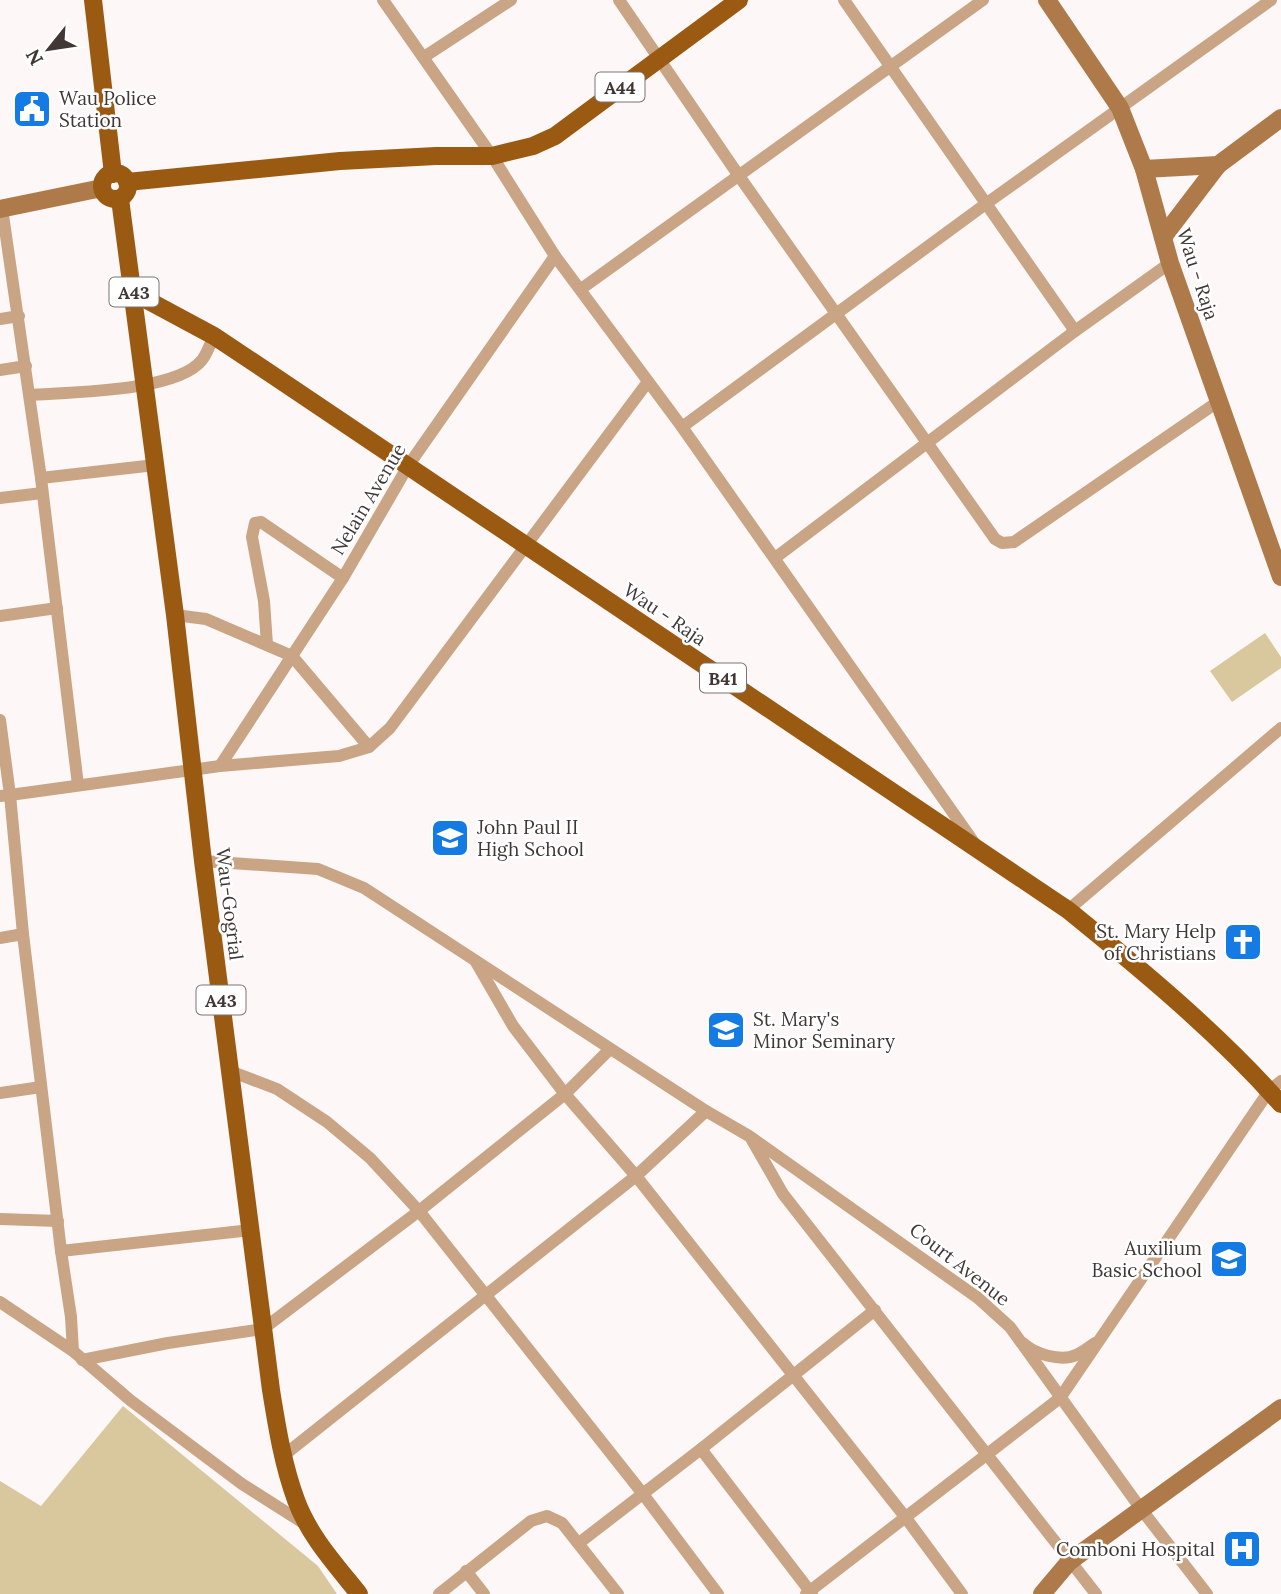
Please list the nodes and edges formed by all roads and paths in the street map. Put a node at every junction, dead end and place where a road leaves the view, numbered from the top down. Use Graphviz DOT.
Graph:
graph roads {
  1 [pos="93,0"];
  2 [pos="383,0"];
  3 [pos="511,0"];
  4 [pos="619,0"];
  5 [pos="738,0"];
  6 [pos="844,0"];
  7 [pos="983,0"];
  8 [pos="1047,0"];
  9 [pos="1271,0"];
  10 [pos="424,57"];
  11 [pos="659,58"];
  12 [pos="892,67"];
  13 [pos="1120,108"];
  14 [pos="1281,118"];
  15 [pos="492,156"];
  16 [pos="1218,166"];
  17 [pos="1143,169"];
  18 [pos="739,176"];
  19 [pos="116,186"];
  20 [pos="987,203"];
  21 [pos="1,208"];
  22 [pos="1163,237"];
  23 [pos="555,256"];
  24 [pos="1170,263"];
  25 [pos="581,289"];
  26 [pos="134,293"];
  27 [pos="837,315"];
  28 [pos="19,316"];
  29 [pos="0,319"];
  30 [pos="1075,331"];
  31 [pos="214,336"];
  32 [pos="26,366"];
  33 [pos="0,370"];
  34 [pos="648,383"];
  35 [pos="146,386"];
  36 [pos="30,395"];
  37 [pos="1219,401"];
  38 [pos="682,427"];
  39 [pos="928,441"];
  40 [pos="155,465"];
  41 [pos="408,466"];
  42 [pos="41,478"];
  43 [pos="42,493"];
  44 [pos="0,498"];
  45 [pos="527,547"];
  46 [pos="775,558"];
  47 [pos="1281,576"];
  48 [pos="343,578"];
  49 [pos="57,608"];
  50 [pos="175,615"];
  51 [pos="0,616"];
  52 [pos="267,645"];
  53 [pos="292,656"];
  54 [pos="1281,728"];
  55 [pos="1,729"];
  56 [pos="369,747"];
  57 [pos="220,766"];
  58 [pos="194,771"];
  59 [pos="78,785"];
  60 [pos="5,796"];
  61 [pos="978,849"];
  62 [pos="204,861"];
  63 [pos="1068,910"];
  64 [pos="23,934"];
  65 [pos="0,938"];
  66 [pos="474,958"];
  67 [pos="610,1049"];
  68 [pos="230,1071"];
  69 [pos="41,1087"];
  70 [pos="1277,1092"];
  71 [pos="0,1093"];
  72 [pos="565,1094"];
  73 [pos="706,1111"];
  74 [pos="749,1136"];
  75 [pos="636,1176"];
  76 [pos="419,1211"];
  77 [pos="0,1219"];
  78 [pos="58,1221"];
  79 [pos="251,1230"];
  80 [pos="61,1251"];
  81 [pos="486,1296"];
  82 [pos="0,1302"];
  83 [pos="875,1310"];
  84 [pos="1010,1327"];
  85 [pos="263,1328"];
  86 [pos="1099,1341"];
  87 [pos="78,1356"];
  88 [pos="794,1376"];
  89 [pos="1060,1398"];
  90 [pos="1281,1408"];
  91 [pos="701,1449"];
  92 [pos="989,1455"];
  93 [pos="283,1456"];
  94 [pos="643,1494"];
  95 [pos="1140,1509"];
  96 [pos="906,1518"];
  97 [pos="308,1526"];
  98 [pos="579,1543"];
  99 [pos="1069,1562"];
  100 [pos="466,1571"];
  101 [pos="810,1593"];
  102 [pos="359,1594"];
  103 [pos="439,1594"];
  104 [pos="484,1594"];
  105 [pos="618,1594"];
  106 [pos="718,1594"];
  107 [pos="962,1594"];
  108 [pos="1042,1594"];
  109 [pos="1096,1594"];
  110 [pos="1207,1594"];
  1 -- 19 [label="main road, Wau-Gogrial / A43"];
  2 -- 10 [label="street"];
  3 -- 10 [label="street"];
  4 -- 11 [label="street"];
  5 -- 11 [label="main road, A44"];
  6 -- 12 [label="street"];
  7 -- 12 [label="street"];
  8 -- 13 [label="street, Wau - Raja"];
  9 -- 13 [label="street"];
  10 -- 15 [label="street"];
  11 -- 15 [label="main road, A44"];
  11 -- 18 [label="street"];
  12 -- 18 [label="street"];
  12 -- 20 [label="street"];
  13 -- 17 [label="street, Wau - Raja"];
  13 -- 20 [label="street"];
  14 -- 16 [label="street"];
  15 -- 19 [label="main road, A44"];
  15 -- 23 [label="street"];
  16 -- 17 [label="street"];
  16 -- 22 [label="street"];
  17 -- 22 [label="street, Wau - Raja"];
  18 -- 25 [label="street"];
  18 -- 27 [label="street"];
  19 -- 21 [label="street"];
  19 -- 26 [label="main road, Wau-Gogrial / A43"];
  20 -- 27 [label="street"];
  20 -- 30 [label="street"];
  21 -- 28 [label="street"];
  22 -- 24 [label="street, Wau - Raja"];
  23 -- 25 [label="street"];
  23 -- 41 [label="street, Nelain Avenue"];
  24 -- 30 [label="street"];
  24 -- 37 [label="street, Wau - Raja"];
  25 -- 34 [label="street"];
  26 -- 31 [label="main road, Wau - Raja / B41"];
  26 -- 35 [label="main road, Wau-Gogrial / A43"];
  27 -- 38 [label="street"];
  27 -- 39 [label="street"];
  28 -- 29 [label="street"];
  28 -- 32 [label="street"];
  30 -- 39 [label="street"];
  31 -- 35 [label="street"];
  31 -- 41 [label="main road, Wau - Raja / B41"];
  32 -- 33 [label="street"];
  32 -- 36 [label="street"];
  34 -- 38 [label="street"];
  34 -- 45 [label="street"];
  35 -- 36 [label="street"];
  35 -- 40 [label="main road, Wau-Gogrial / A43"];
  36 -- 42 [label="street"];
  37 -- 39 [label="street"];
  37 -- 47 [label="street, Wau - Raja"];
  38 -- 46 [label="street"];
  39 -- 46 [label="street"];
  40 -- 42 [label="street"];
  40 -- 50 [label="main road, Wau-Gogrial / A43"];
  41 -- 45 [label="main road, Wau - Raja / B41"];
  41 -- 48 [label="street, Nelain Avenue"];
  42 -- 43 [label="street"];
  43 -- 44 [label="street"];
  43 -- 49 [label="street"];
  45 -- 56 [label="street"];
  45 -- 61 [label="main road, Wau - Raja / B41"];
  46 -- 61 [label="street"];
  48 -- 52 [label="street"];
  48 -- 53 [label="street, Nelain Avenue"];
  49 -- 51 [label="street"];
  49 -- 59 [label="street"];
  50 -- 52 [label="street"];
  50 -- 58 [label="main road, Wau-Gogrial / A43"];
  52 -- 53 [label="street"];
  53 -- 56 [label="street"];
  53 -- 57 [label="street, Nelain Avenue"];
  54 -- 63 [label="street"];
  55 -- 60 [label="street"];
  56 -- 57 [label="street"];
  57 -- 58 [label="street"];
  58 -- 59 [label="street"];
  58 -- 62 [label="main road, Wau-Gogrial / A43"];
  59 -- 60 [label="street"];
  60 -- 64 [label="street"];
  61 -- 63 [label="main road, Wau - Raja / B41"];
  62 -- 66 [label="street, Court Avenue"];
  62 -- 68 [label="main road, Wau-Gogrial / A43"];
  63 -- 70 [label="main road, Wau - Raja / B41"];
  64 -- 65 [label="street"];
  64 -- 69 [label="street"];
  66 -- 67 [label="street, Court Avenue"];
  66 -- 72 [label="street"];
  67 -- 72 [label="street"];
  67 -- 73 [label="street, Court Avenue"];
  68 -- 76 [label="street"];
  68 -- 79 [label="main road, Wau-Gogrial / A43"];
  69 -- 71 [label="street"];
  69 -- 78 [label="street"];
  70 -- 86 [label="street"];
  72 -- 75 [label="street"];
  72 -- 76 [label="street"];
  73 -- 74 [label="street, Court Avenue"];
  73 -- 75 [label="street"];
  74 -- 83 [label="street"];
  74 -- 84 [label="street, Court Avenue"];
  75 -- 81 [label="street"];
  75 -- 88 [label="street"];
  76 -- 81 [label="street"];
  76 -- 85 [label="street"];
  77 -- 78 [label="street"];
  78 -- 80 [label="street"];
  79 -- 80 [label="street"];
  79 -- 85 [label="main road, Wau-Gogrial / A43"];
  80 -- 87 [label="street"];
  81 -- 93 [label="street"];
  81 -- 94 [label="street"];
  82 -- 87 [label="street"];
  83 -- 88 [label="street"];
  83 -- 92 [label="street"];
  84 -- 86 [label="street"];
  84 -- 89 [label="street, Court Avenue"];
  85 -- 87 [label="street"];
  85 -- 93 [label="main road, Wau-Gogrial / A43"];
  86 -- 89 [label="street"];
  87 -- 97 [label="street"];
  88 -- 91 [label="street"];
  88 -- 96 [label="street"];
  89 -- 92 [label="street"];
  89 -- 95 [label="street, Court Avenue"];
  90 -- 95 [label="street"];
  91 -- 94 [label="street"];
  91 -- 101 [label="street"];
  92 -- 96 [label="street"];
  92 -- 99 [label="street"];
  93 -- 97 [label="main road, Wau-Gogrial / A43"];
  94 -- 98 [label="street"];
  94 -- 106 [label="street"];
  95 -- 99 [label="street"];
  95 -- 110 [label="street, Court Avenue"];
  96 -- 101 [label="street"];
  96 -- 107 [label="street"];
  97 -- 102 [label="main road, Wau-Gogrial / A43"];
  98 -- 100 [label="street"];
  98 -- 105 [label="street"];
  99 -- 108 [label="street"];
  99 -- 109 [label="street"];
  100 -- 103 [label="street"];
  100 -- 104 [label="street"];
}
